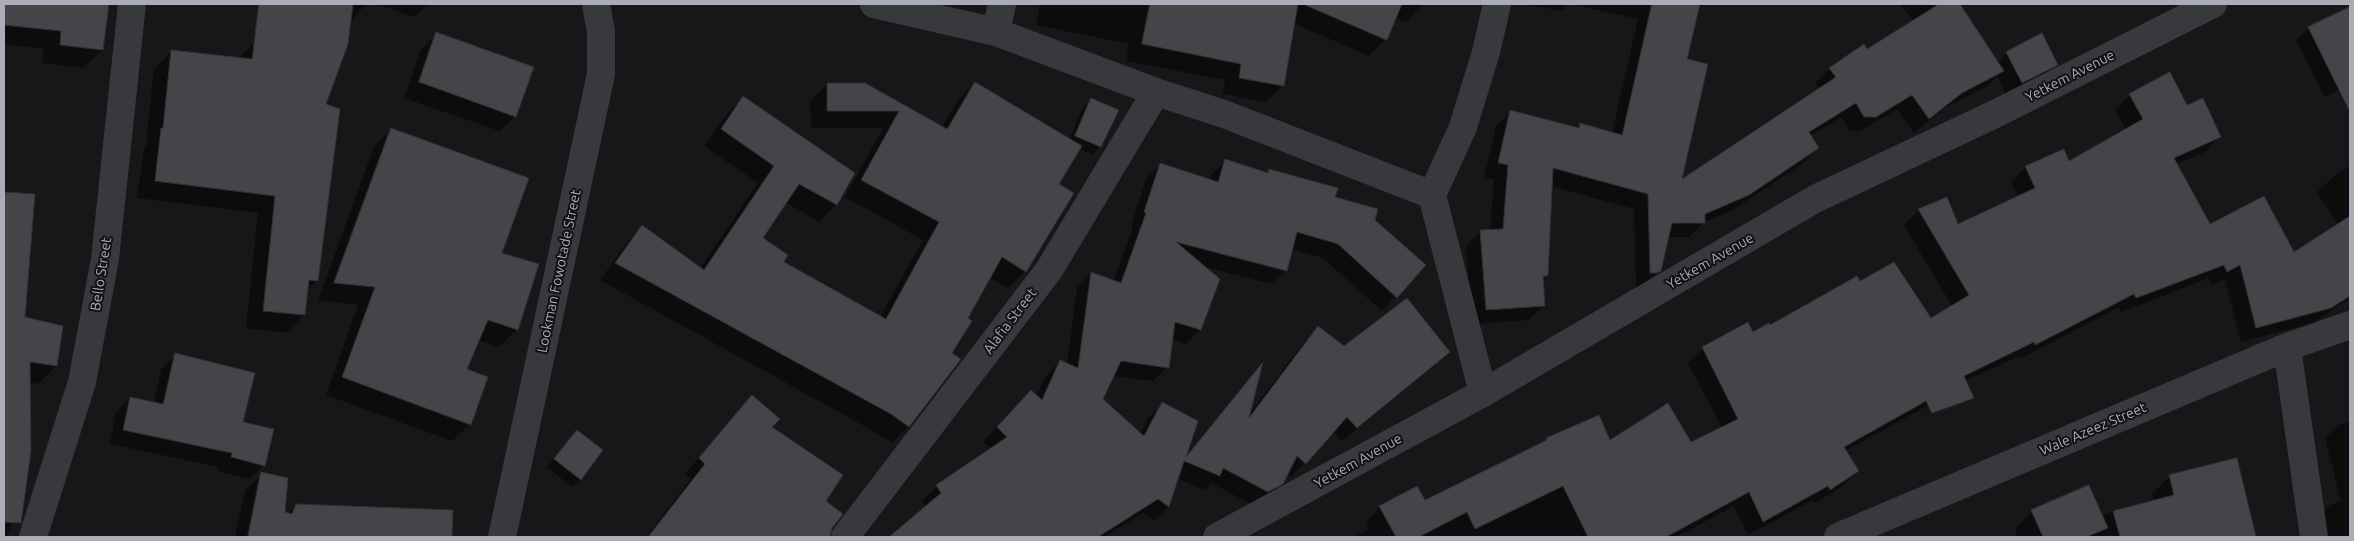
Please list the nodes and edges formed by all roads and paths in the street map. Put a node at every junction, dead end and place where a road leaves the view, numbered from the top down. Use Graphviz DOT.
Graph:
graph roads {
  1 [pos="132,4"];
  2 [pos="596,4"];
  3 [pos="874,4"];
  4 [pos="1002,4"];
  5 [pos="1497,4"];
  6 [pos="2205,5"];
  7 [pos="996,32"];
  8 [pos="1156,92"];
  9 [pos="1432,196"];
  10 [pos="2350,325"];
  11 [pos="2287,347"];
  12 [pos="1483,393"];
  13 [pos="1883,528"];
  14 [pos="33,537"];
  15 [pos="502,537"];
  16 [pos="845,537"];
  17 [pos="1217,537"];
  18 [pos="1838,537"];
  19 [pos="2314,537"];
  1 -- 14 [label="street, Bello Street"];
  2 -- 15 [label="street, Lookman Fowotade Street"];
  3 -- 7 [label="street"];
  4 -- 7 [label="street"];
  5 -- 9 [label="street"];
  6 -- 12 [label="street, Yetkem Avenue"];
  7 -- 8 [label="street"];
  8 -- 9 [label="street"];
  8 -- 16 [label="street, Alafia Street"];
  9 -- 12 [label="street"];
  10 -- 11 [label="street, Wale Azeez Street"];
  11 -- 13 [label="street, Wale Azeez Street"];
  11 -- 19 [label="street"];
  12 -- 17 [label="street, Yetkem Avenue"];
  13 -- 18 [label="street, Wale Azeez Street"];
}
